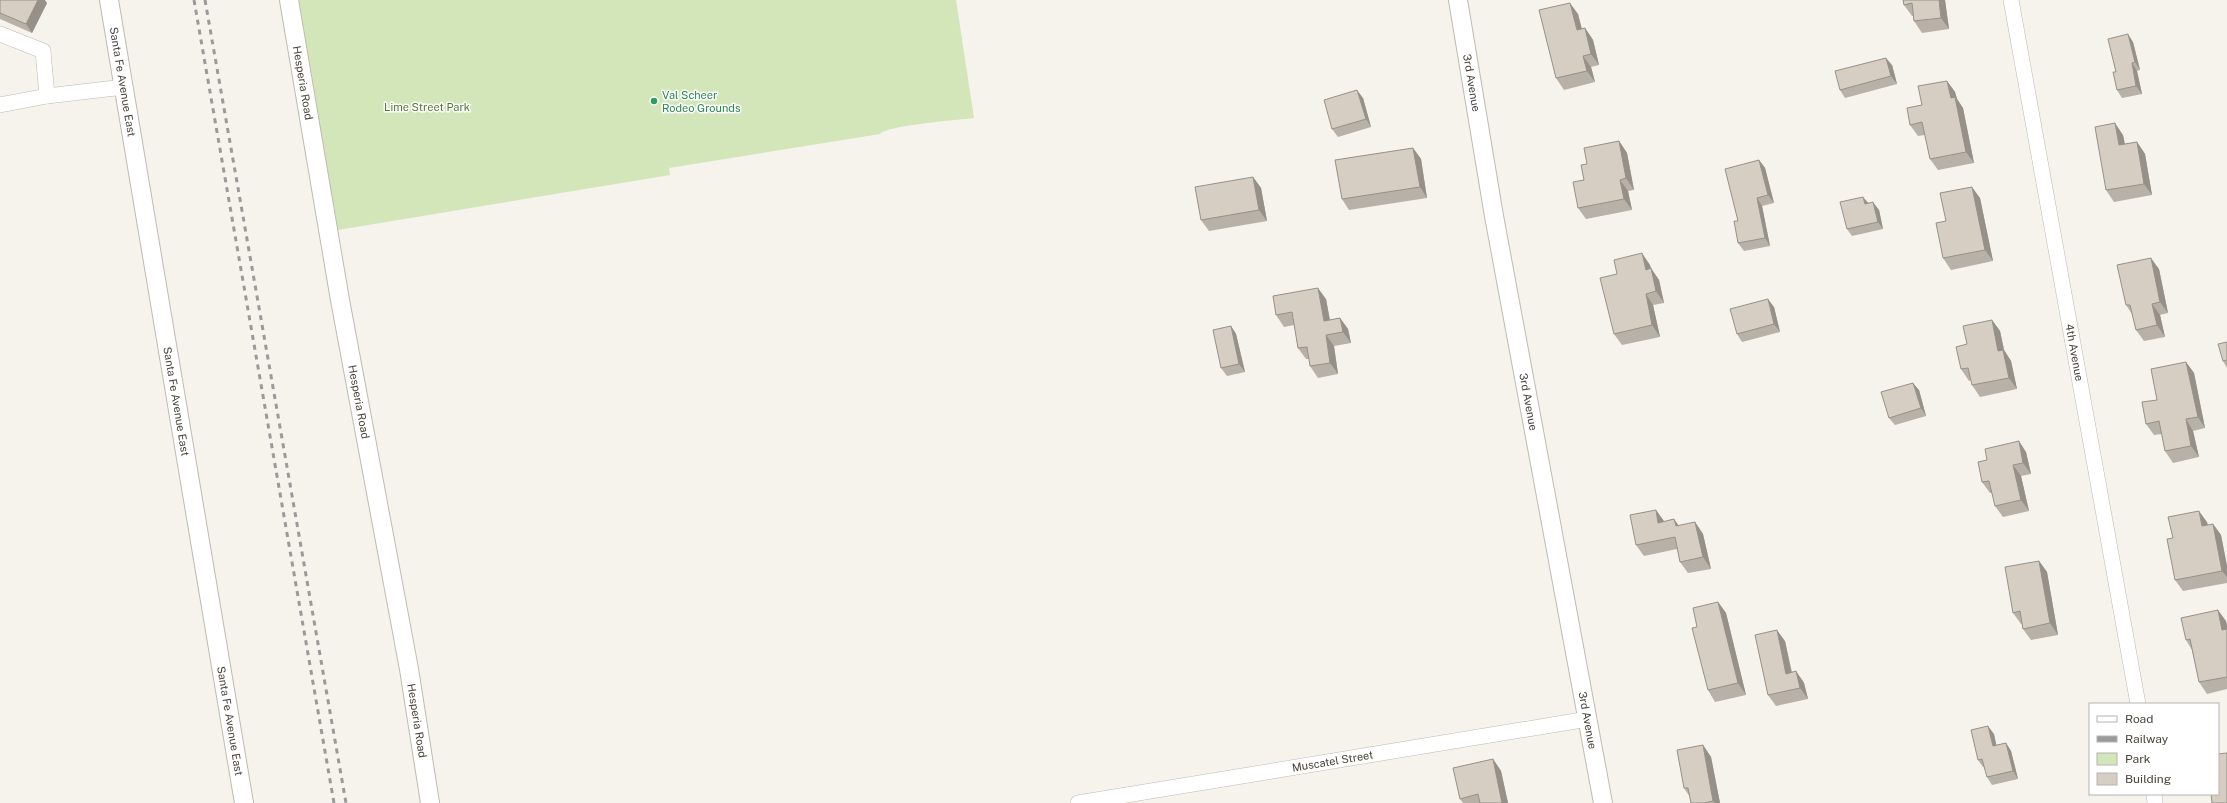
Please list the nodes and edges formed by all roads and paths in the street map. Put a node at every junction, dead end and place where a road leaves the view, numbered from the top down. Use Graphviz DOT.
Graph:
graph roads {
  1 [pos="109,0"];
  2 [pos="289,0"];
  3 [pos="1458,0"];
  4 [pos="2011,0"];
  5 [pos="0,34"];
  6 [pos="124,87"];
  7 [pos="47,96"];
  8 [pos="0,104"];
  9 [pos="2138,703"];
  10 [pos="1588,718"];
  11 [pos="244,803"];
  12 [pos="430,803"];
  13 [pos="1078,803"];
  14 [pos="1603,803"];
  1 -- 6 [label="street, Santa Fe Avenue East"];
  2 -- 12 [label="street, Hesperia Road"];
  3 -- 10 [label="street, 3rd Avenue"];
  4 -- 9 [label="street, 4th Avenue"];
  5 -- 7 [label="street"];
  6 -- 7 [label="street"];
  6 -- 11 [label="street, Santa Fe Avenue East"];
  7 -- 8 [label="street"];
  10 -- 13 [label="street, Muscatel Street"];
  10 -- 14 [label="street, 3rd Avenue"];
}
